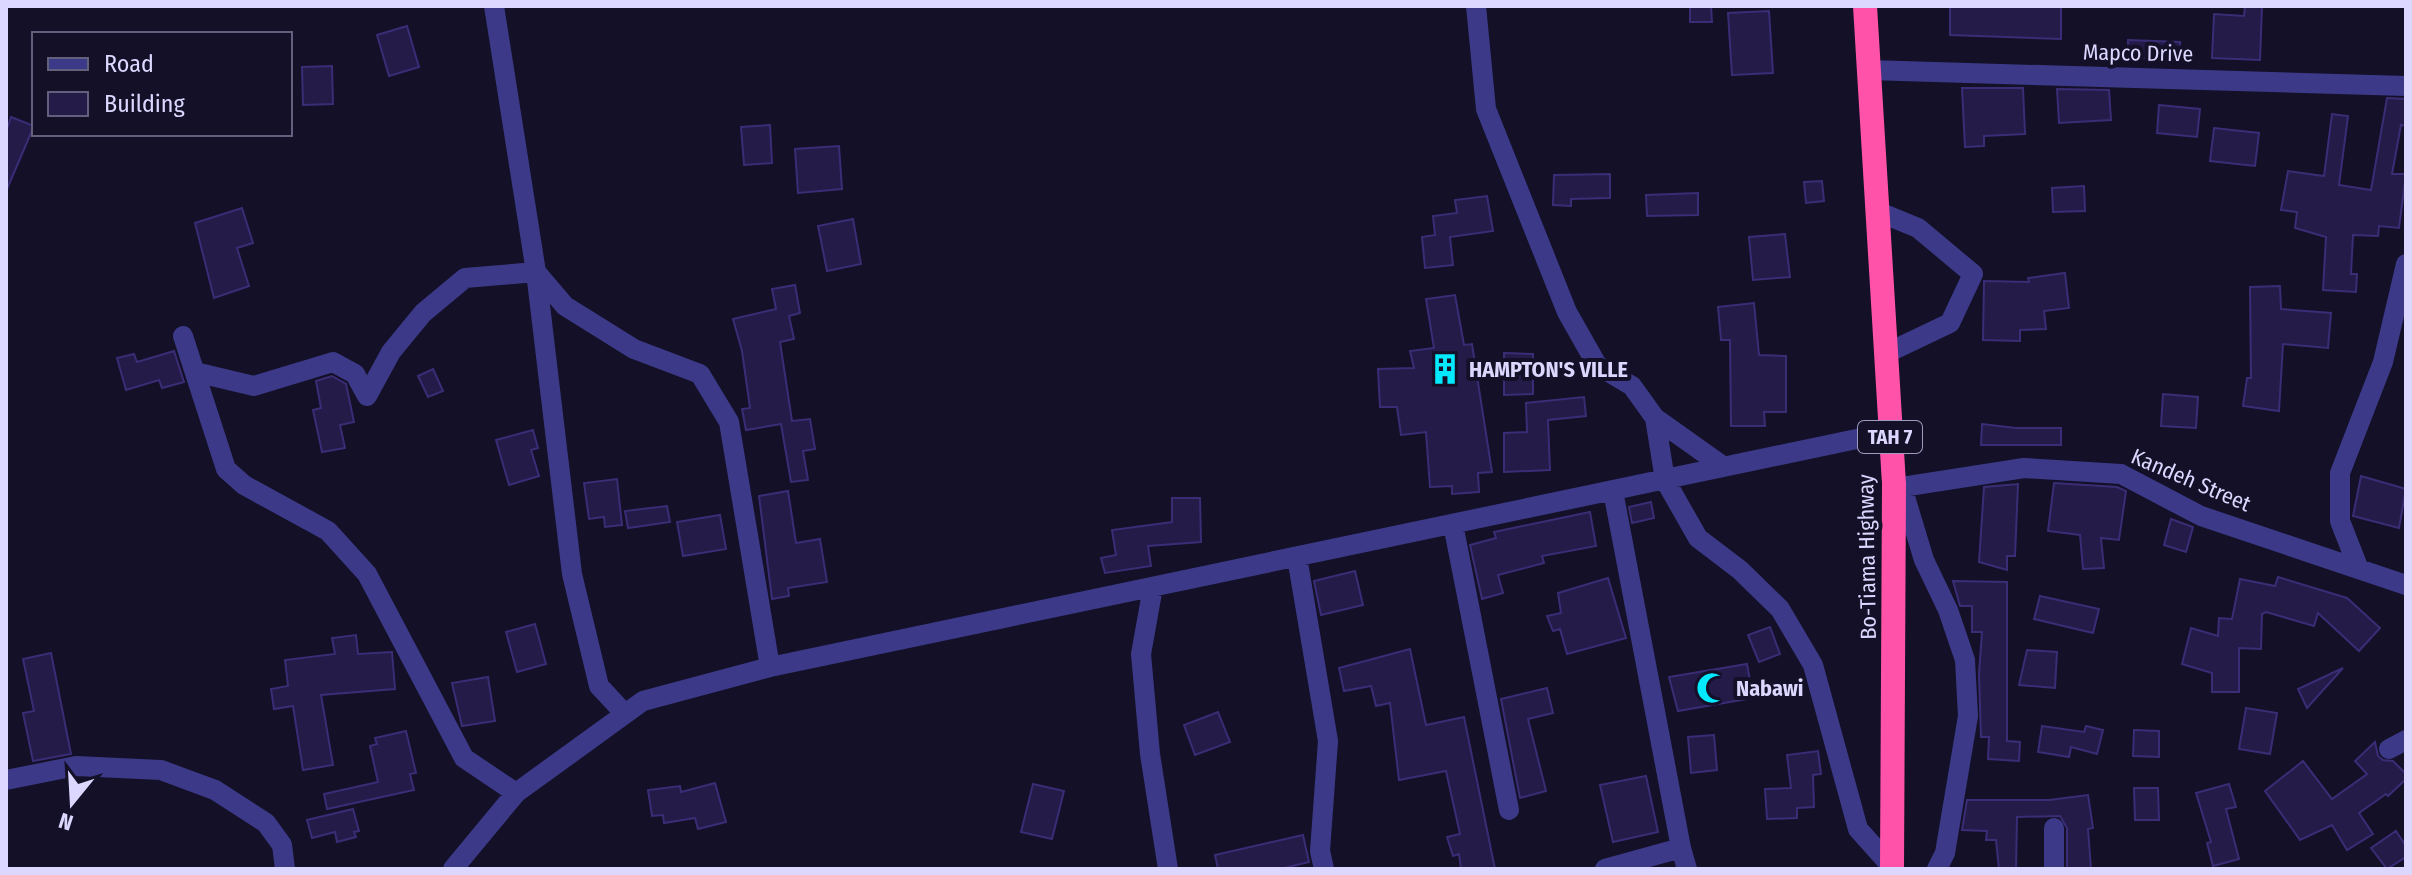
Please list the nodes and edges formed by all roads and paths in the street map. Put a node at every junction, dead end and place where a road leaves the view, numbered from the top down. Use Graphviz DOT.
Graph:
graph roads {
  1 [pos="494,6"];
  2 [pos="1476,6"];
  3 [pos="1865,6"];
  4 [pos="1868,70"];
  5 [pos="2406,86"];
  6 [pos="1879,212"];
  7 [pos="2406,264"];
  8 [pos="536,272"];
  9 [pos="183,336"];
  10 [pos="1887,353"];
  11 [pos="195,372"];
  12 [pos="1655,418"];
  13 [pos="1890,432"];
  14 [pos="1724,467"];
  15 [pos="1665,480"];
  16 [pos="1898,485"];
  17 [pos="1613,491"];
  18 [pos="1453,524"];
  19 [pos="1297,557"];
  20 [pos="2358,567"];
  21 [pos="2406,585"];
  22 [pos="1153,587"];
  23 [pos="770,667"];
  24 [pos="625,714"];
  25 [pos="6,780"];
  26 [pos="516,793"];
  27 [pos="1509,810"];
  28 [pos="2054,828"];
  29 [pos="1681,848"];
  30 [pos="1892,868"];
  31 [pos="285,869"];
  32 [pos="453,869"];
  33 [pos="1168,869"];
  34 [pos="1324,869"];
  35 [pos="1605,869"];
  36 [pos="1687,869"];
  37 [pos="1937,869"];
  38 [pos="2054,869"];
  1 -- 8 [label="street"];
  2 -- 12 [label="street"];
  3 -- 4 [label="highway, Bo-Tiama Highway / TAH 7"];
  4 -- 5 [label="street, Mapco Drive"];
  4 -- 6 [label="highway, Bo-Tiama Highway / TAH 7"];
  6 -- 10 [label="highway, Bo-Tiama Highway / TAH 7"];
  6 -- 10 [label="street"];
  7 -- 20 [label="street"];
  8 -- 11 [label="street"];
  8 -- 23 [label="street"];
  8 -- 24 [label="street"];
  9 -- 11 [label="street"];
  10 -- 13 [label="highway, Bo-Tiama Highway / TAH 7"];
  11 -- 26 [label="street"];
  12 -- 14 [label="street"];
  12 -- 15 [label="street"];
  13 -- 14 [label="street"];
  13 -- 16 [label="highway, Bo-Tiama Highway / TAH 7"];
  14 -- 15 [label="street"];
  15 -- 17 [label="street"];
  15 -- 30 [label="street"];
  16 -- 20 [label="street, Kandeh Street"];
  16 -- 30 [label="highway, Bo-Tiama Highway / TAH 7"];
  16 -- 37 [label="street"];
  17 -- 18 [label="street"];
  17 -- 29 [label="street"];
  18 -- 19 [label="street"];
  18 -- 27 [label="street"];
  19 -- 22 [label="street"];
  19 -- 34 [label="street"];
  20 -- 21 [label="street, Kandeh Street"];
  22 -- 23 [label="street"];
  22 -- 33 [label="street"];
  23 -- 24 [label="street"];
  24 -- 26 [label="street"];
  25 -- 31 [label="street"];
  26 -- 32 [label="street"];
  28 -- 38 [label="street"];
  29 -- 35 [label="street"];
  29 -- 36 [label="street"];
}
